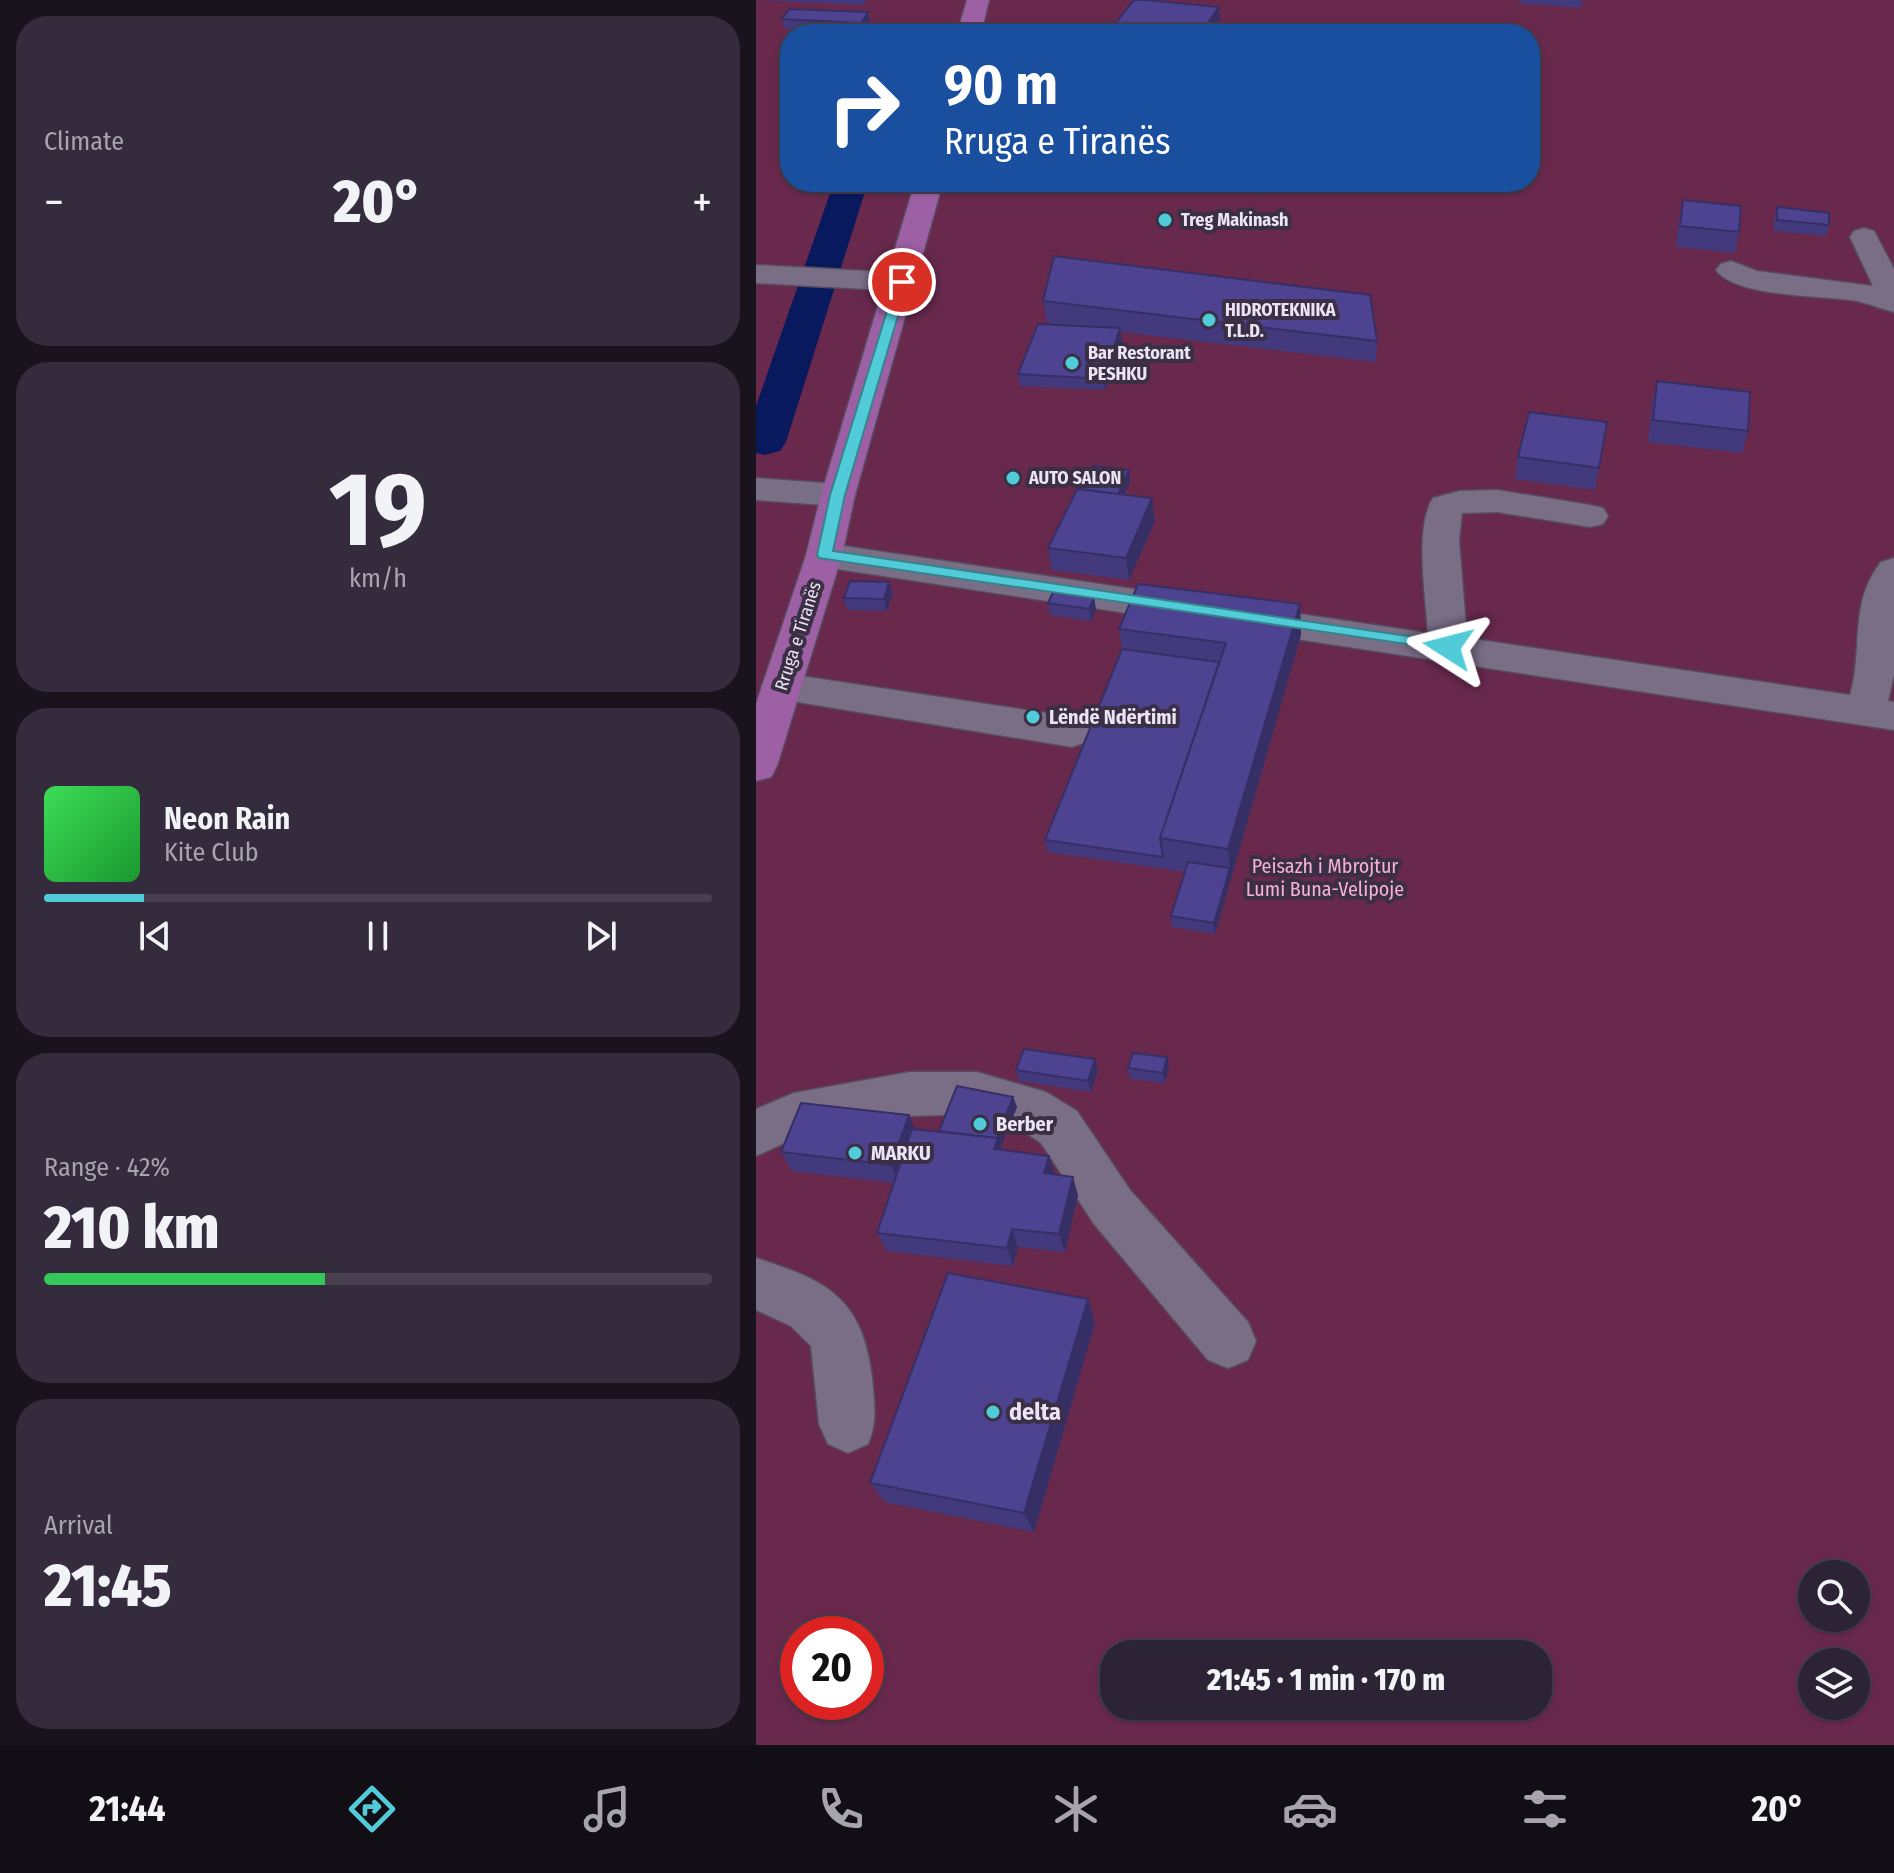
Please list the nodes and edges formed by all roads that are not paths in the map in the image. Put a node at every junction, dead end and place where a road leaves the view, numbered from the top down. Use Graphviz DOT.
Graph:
graph roads {
  1 [pos="978,0"];
  2 [pos="972,24"];
  3 [pos="926,192"];
  4 [pos="1864,237"];
  5 [pos="1731,270"];
  6 [pos="756,274"];
  7 [pos="902,282"];
  8 [pos="1894,302"];
  9 [pos="761,490"];
  10 [pos="838,495"];
  11 [pos="1590,516"];
  12 [pos="824,555"];
  13 [pos="1894,570"];
  14 [pos="1448,647"];
  15 [pos="781,687"];
  16 [pos="1880,713"];
  17 [pos="1072,732"];
  18 [pos="756,766"];
  19 [pos="756,1134"];
  20 [pos="756,1284"];
  21 [pos="1228,1341"];
  22 [pos="848,1424"];
  1 -- 2 [label="main road"];
  3 -- 7 [label="main road, Rruga e Tiranës"];
  4 -- 8 [label="lane"];
  5 -- 8 [label="lane"];
  6 -- 7 [label="lane"];
  7 -- 10 [label="main road, Rruga e Tiranës"];
  9 -- 10 [label="lane"];
  10 -- 12 [label="main road, Rruga e Tiranës"];
  11 -- 14 [label="lane"];
  12 -- 14 [label="lane"];
  12 -- 15 [label="main road, Rruga e Tiranës"];
  13 -- 16 [label="lane"];
  14 -- 16 [label="lane"];
  15 -- 17 [label="lane"];
  15 -- 18 [label="main road, Rruga e Tiranës"];
  19 -- 21 [label="lane"];
  20 -- 22 [label="lane"];
}
